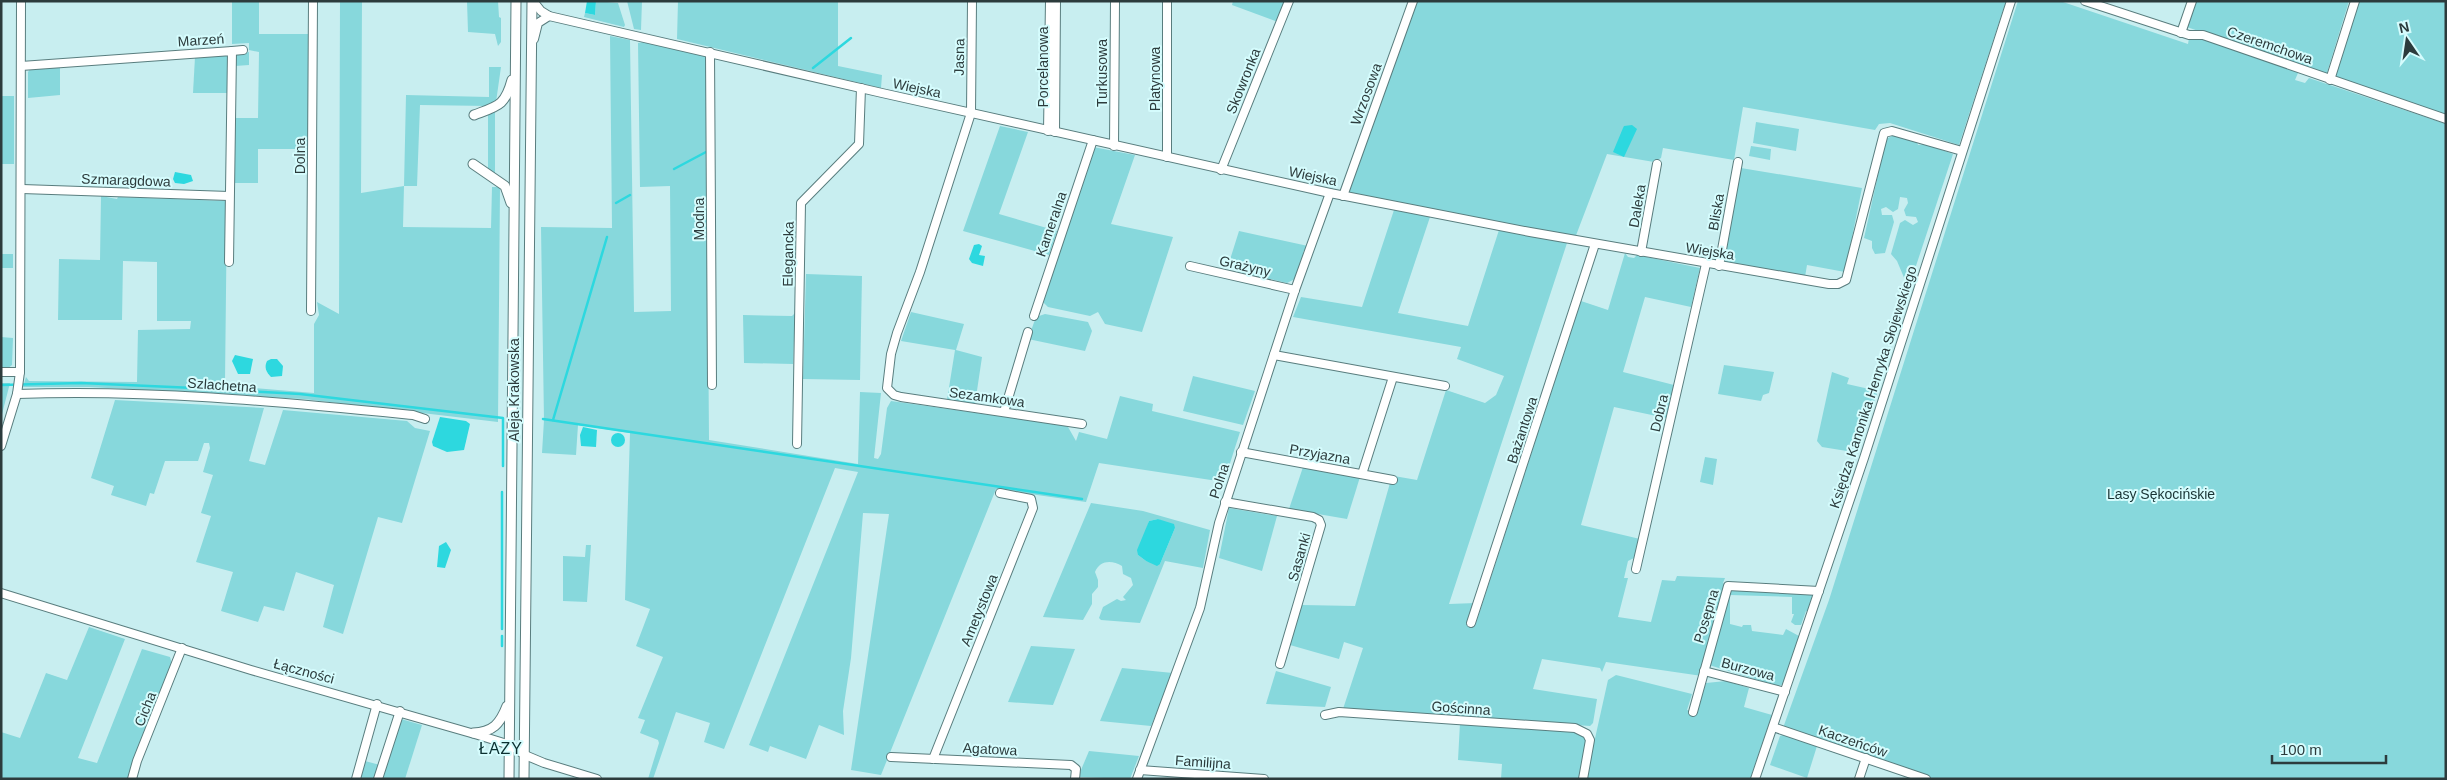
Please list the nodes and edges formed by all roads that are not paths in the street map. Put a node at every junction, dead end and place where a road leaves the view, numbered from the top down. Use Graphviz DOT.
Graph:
graph roads {
  1 [pos="22,1"];
  2 [pos="313,1"];
  3 [pos="516,1"];
  4 [pos="532,1"];
  5 [pos="972,1"];
  6 [pos="1050,1"];
  7 [pos="1056,1"];
  8 [pos="1115,1"];
  9 [pos="1168,1"];
  10 [pos="1289,1"];
  11 [pos="1413,1"];
  12 [pos="2011,1"];
  13 [pos="2085,1"];
  14 [pos="2192,1"];
  15 [pos="2355,1"];
  16 [pos="549,16"];
  17 [pos="2182,33"];
  18 [pos="232,50"];
  19 [pos="243,50"];
  20 [pos="710,52"];
  21 [pos="531,58"];
  22 [pos="21,66"];
  23 [pos="516,68"];
  24 [pos="2330,80"];
  25 [pos="861,88"];
  26 [pos="971,113"];
  27 [pos="474,115"];
  28 [pos="2446,119"];
  29 [pos="1052,131"];
  30 [pos="1093,140"];
  31 [pos="1114,146"];
  32 [pos="1962,151"];
  33 [pos="1167,157"];
  34 [pos="1738,162"];
  35 [pos="473,164"];
  36 [pos="1656,164"];
  37 [pos="1221,170"];
  38 [pos="22,189"];
  39 [pos="1330,193"];
  40 [pos="229,196"];
  41 [pos="1343,196"];
  42 [pos="514,216"];
  43 [pos="1595,244"];
  44 [pos="1641,252"];
  45 [pos="229,262"];
  46 [pos="1706,264"];
  47 [pos="1190,266"];
  48 [pos="1720,266"];
  49 [pos="1295,290"];
  50 [pos="312,311"];
  51 [pos="1034,316"];
  52 [pos="1028,332"];
  53 [pos="1274,354"];
  54 [pos="1,372"];
  55 [pos="20,372"];
  56 [pos="1393,377"];
  57 [pos="712,385"];
  58 [pos="1445,386"];
  59 [pos="18,387"];
  60 [pos="890,392"];
  61 [pos="1004,412"];
  62 [pos="425,419"];
  63 [pos="1082,424"];
  64 [pos="797,444"];
  65 [pos="1,446"];
  66 [pos="1241,452"];
  67 [pos="1363,471"];
  68 [pos="1393,480"];
  69 [pos="1000,494"];
  70 [pos="1225,502"];
  71 [pos="1636,569"];
  72 [pos="1819,591"];
  73 [pos="1,593"];
  74 [pos="1471,623"];
  75 [pos="182,648"];
  76 [pos="1280,664"];
  77 [pos="1704,671"];
  78 [pos="1785,692"];
  79 [pos="510,701"];
  80 [pos="377,704"];
  81 [pos="400,711"];
  82 [pos="1693,712"];
  83 [pos="1325,715"];
  84 [pos="1773,727"];
  85 [pos="472,734"];
  86 [pos="510,745"];
  87 [pos="526,755"];
  88 [pos="891,757"];
  89 [pos="1866,758"];
  90 [pos="933,759"];
  91 [pos="1140,770"];
  92 [pos="132,779"];
  93 [pos="356,779"];
  94 [pos="378,779"];
  95 [pos="509,779"];
  96 [pos="524,779"];
  97 [pos="597,779"];
  98 [pos="1075,779"];
  99 [pos="1137,779"];
  100 [pos="1264,779"];
  101 [pos="1583,779"];
  102 [pos="1755,779"];
  103 [pos="1859,779"];
  104 [pos="1926,779"];
  1 -- 22 [label="street"];
  2 -- 50 [label="street, Dolna"];
  3 -- 23 [label="main road, Aleja Krakowska"];
  4 -- 16 [label="street"];
  4 -- 21 [label="main road, Aleja Krakowska"];
  5 -- 26 [label="street, Jasna"];
  6 -- 29 [label="street"];
  7 -- 29 [label="street, Porcelanowa"];
  8 -- 31 [label="street, Turkusowa"];
  9 -- 33 [label="street, Platynowa"];
  10 -- 37 [label="street, Skowronka"];
  11 -- 41 [label="street, Wrzosowa"];
  12 -- 32 [label="street, Księdza Kanonika Henryka Słojewskiego"];
  13 -- 17 [label="street, Czeremchowa"];
  14 -- 17 [label="street"];
  15 -- 24 [label="street"];
  16 -- 20 [label="street, Wiejska"];
  16 -- 21 [label="street"];
  17 -- 24 [label="street, Czeremchowa"];
  18 -- 19 [label="street"];
  18 -- 22 [label="street, Marzeń"];
  18 -- 40 [label="street, Marzeń"];
  20 -- 25 [label="street, Wiejska"];
  20 -- 57 [label="street, Modna"];
  21 -- 87 [label="main road, Aleja Krakowska"];
  22 -- 38 [label="street"];
  23 -- 27 [label="main road"];
  23 -- 42 [label="main road, Aleja Krakowska"];
  24 -- 28 [label="street, Czeremchowa"];
  25 -- 26 [label="street, Wiejska"];
  25 -- 64 [label="street, Elegancka"];
  26 -- 29 [label="street, Wiejska"];
  26 -- 60 [label="street, Jasna"];
  29 -- 30 [label="street, Wiejska"];
  30 -- 31 [label="street, Wiejska"];
  30 -- 51 [label="street, Kameralna"];
  31 -- 33 [label="street, Wiejska"];
  32 -- 48 [label="street, Wiejska"];
  32 -- 72 [label="street, Księdza Kanonika Henryka Słojewskiego"];
  33 -- 37 [label="street, Wiejska"];
  34 -- 48 [label="street, Bliska"];
  35 -- 42 [label="main road"];
  36 -- 44 [label="street, Daleka"];
  37 -- 39 [label="street, Wiejska"];
  38 -- 40 [label="street, Szmaragdowa"];
  38 -- 55 [label="street"];
  39 -- 41 [label="street, Wiejska"];
  39 -- 49 [label="street, Polna"];
  40 -- 45 [label="street, Marzeń"];
  41 -- 43 [label="street, Wiejska"];
  42 -- 79 [label="main road, Aleja Krakowska"];
  43 -- 44 [label="street, Wiejska"];
  43 -- 74 [label="street, Bażantowa"];
  44 -- 46 [label="street, Wiejska"];
  46 -- 48 [label="street, Wiejska"];
  46 -- 71 [label="street, Dobra"];
  47 -- 49 [label="street, Grażyny"];
  49 -- 53 [label="street, Polna"];
  52 -- 61 [label="street"];
  53 -- 56 [label="street"];
  53 -- 66 [label="street, Polna"];
  54 -- 55 [label="street"];
  55 -- 59 [label="street"];
  56 -- 58 [label="street"];
  56 -- 67 [label="street, Przyjazna"];
  59 -- 62 [label="street, Szlachetna"];
  59 -- 65 [label="street"];
  60 -- 61 [label="street, Sezamkowa"];
  61 -- 63 [label="street, Sezamkowa"];
  66 -- 68 [label="street, Przyjazna"];
  66 -- 70 [label="street, Polna"];
  69 -- 90 [label="street, Ametystowa"];
  70 -- 76 [label="street, Sasanki"];
  70 -- 91 [label="street, Polna"];
  72 -- 77 [label="street, Posępna"];
  72 -- 78 [label="street, Księdza Kanonika Henryka Słojewskiego"];
  73 -- 75 [label="street, Łączności"];
  75 -- 80 [label="street, Łączności"];
  75 -- 92 [label="street, Cicha"];
  77 -- 78 [label="street, Burzowa"];
  77 -- 82 [label="street, Posępna"];
  78 -- 84 [label="street, Księdza Kanonika Henryka Słojewskiego"];
  79 -- 85 [label="main road"];
  79 -- 86 [label="main road, Aleja Krakowska"];
  80 -- 81 [label="street, Łączności"];
  80 -- 93 [label="street"];
  81 -- 85 [label="street, Łączności"];
  81 -- 94 [label="street"];
  83 -- 101 [label="street, Gościnna"];
  84 -- 89 [label="street, Kaczeńców"];
  84 -- 102 [label="street, Księdza Kanonika Henryka Słojewskiego"];
  85 -- 86 [label="street, Łączności"];
  86 -- 87 [label="street, Łączności"];
  86 -- 95 [label="main road, Aleja Krakowska"];
  87 -- 96 [label="main road, Aleja Krakowska"];
  87 -- 97 [label="street, Łączności"];
  88 -- 90 [label="street, Agatowa"];
  89 -- 103 [label="street"];
  89 -- 104 [label="street, Kaczeńców"];
  90 -- 98 [label="street, Agatowa"];
  91 -- 99 [label="street, Polna"];
  91 -- 100 [label="street, Familijna"];
}
